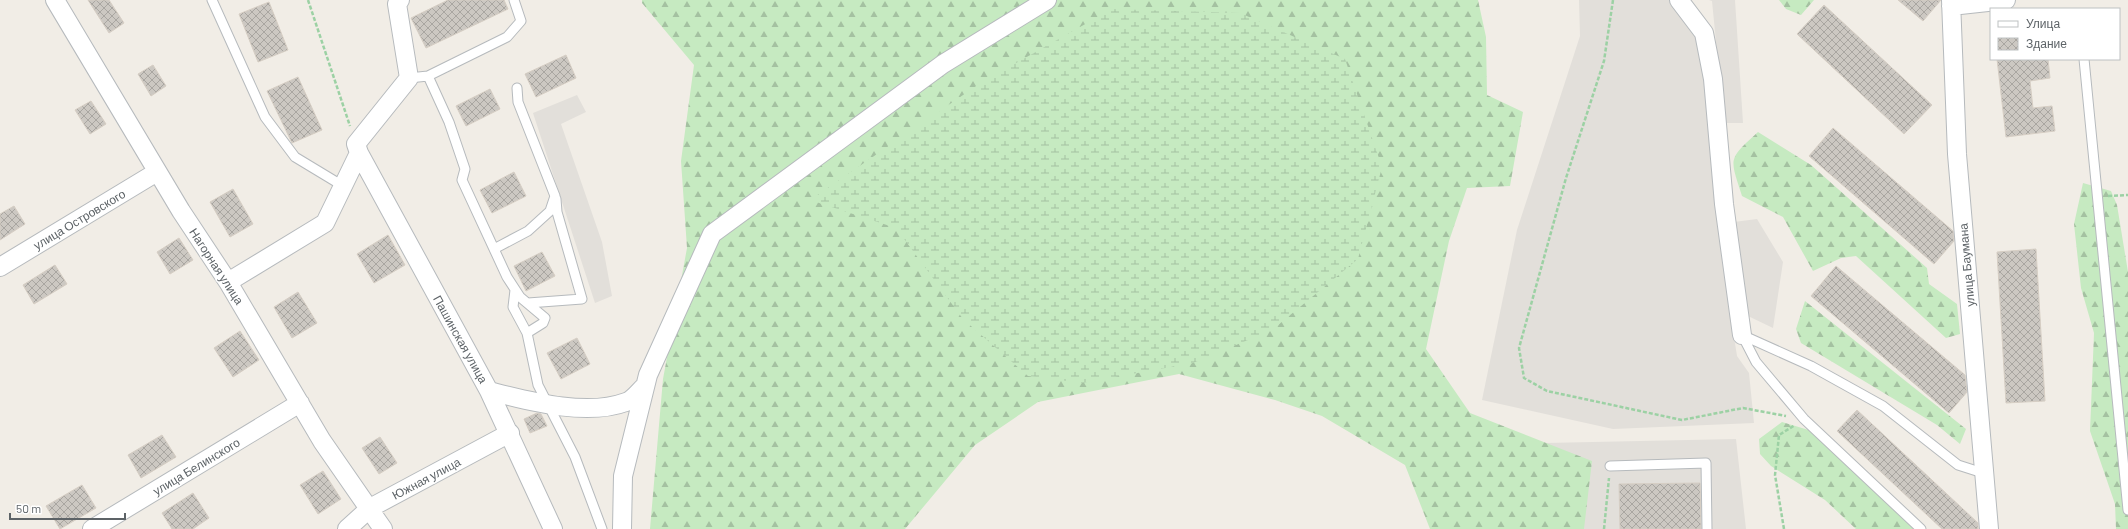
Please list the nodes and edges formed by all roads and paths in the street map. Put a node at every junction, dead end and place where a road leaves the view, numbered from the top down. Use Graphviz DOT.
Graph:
graph roads {
  1 [pos="55,0"];
  2 [pos="212,0"];
  3 [pos="308,0"];
  4 [pos="400,0"];
  5 [pos="514,0"];
  6 [pos="1047,0"];
  7 [pos="1613,0"];
  8 [pos="1680,0"];
  9 [pos="2006,0"];
  10 [pos="1951,3"];
  11 [pos="2084,60"];
  12 [pos="428,76"];
  13 [pos="409,78"];
  14 [pos="517,88"];
  15 [pos="358,148"];
  16 [pos="157,172"];
  17 [pos="343,186"];
  18 [pos="2128,195"];
  19 [pos="556,196"];
  20 [pos="2098,196"];
  21 [pos="494,249"];
  22 [pos="0,267"];
  23 [pos="228,282"];
  24 [pos="515,290"];
  25 [pos="528,303"];
  26 [pos="527,333"];
  27 [pos="1742,335"];
  28 [pos="645,386"];
  29 [pos="489,391"];
  30 [pos="300,403"];
  31 [pos="548,405"];
  32 [pos="1804,419"];
  33 [pos="510,433"];
  34 [pos="1610,466"];
  35 [pos="1983,473"];
  36 [pos="370,508"];
  37 [pos="2128,510"];
  38 [pos="92,529"];
  39 [pos="346,529"];
  40 [pos="383,529"];
  41 [pos="553,529"];
  42 [pos="602,529"];
  43 [pos="622,529"];
  44 [pos="1604,529"];
  45 [pos="1707,529"];
  46 [pos="1784,529"];
  47 [pos="1921,529"];
  48 [pos="1989,529"];
  1 -- 16 [label="street, Нагорная улица"];
  2 -- 17 [label="lane"];
  3 -- 15 [label="path"];
  4 -- 13 [label="street"];
  5 -- 12 [label="lane"];
  6 -- 28 [label="street"];
  7 -- 32 [label="path"];
  8 -- 27 [label="street"];
  9 -- 10 [label="street"];
  10 -- 35 [label="street, улица Баумана"];
  11 -- 20 [label="lane"];
  12 -- 13 [label="lane"];
  12 -- 21 [label="lane"];
  13 -- 15 [label="street"];
  14 -- 19 [label="lane"];
  15 -- 17 [label="street"];
  15 -- 29 [label="street, Пашинская улица"];
  16 -- 22 [label="street, улица Островского"];
  16 -- 23 [label="street, Нагорная улица"];
  17 -- 23 [label="street"];
  18 -- 20 [label="path"];
  19 -- 21 [label="lane"];
  19 -- 25 [label="lane"];
  20 -- 37 [label="lane"];
  21 -- 24 [label="lane"];
  23 -- 30 [label="street, Нагорная улица"];
  24 -- 25 [label="lane"];
  24 -- 26 [label="lane"];
  25 -- 26 [label="lane"];
  26 -- 31 [label="lane"];
  27 -- 32 [label="lane"];
  27 -- 35 [label="lane"];
  28 -- 31 [label="street"];
  28 -- 43 [label="street"];
  29 -- 31 [label="street"];
  29 -- 33 [label="street, Пашинская улица"];
  30 -- 36 [label="street, Нагорная улица"];
  30 -- 38 [label="street, улица Белинского"];
  31 -- 42 [label="lane"];
  32 -- 46 [label="path"];
  32 -- 47 [label="lane"];
  33 -- 36 [label="street, Южная улица"];
  33 -- 41 [label="street, Пашинская улица"];
  34 -- 44 [label="path"];
  34 -- 45 [label="lane"];
  35 -- 48 [label="street, улица Баумана"];
  36 -- 39 [label="street, Южная улица"];
  36 -- 40 [label="street, Нагорная улица"];
}
